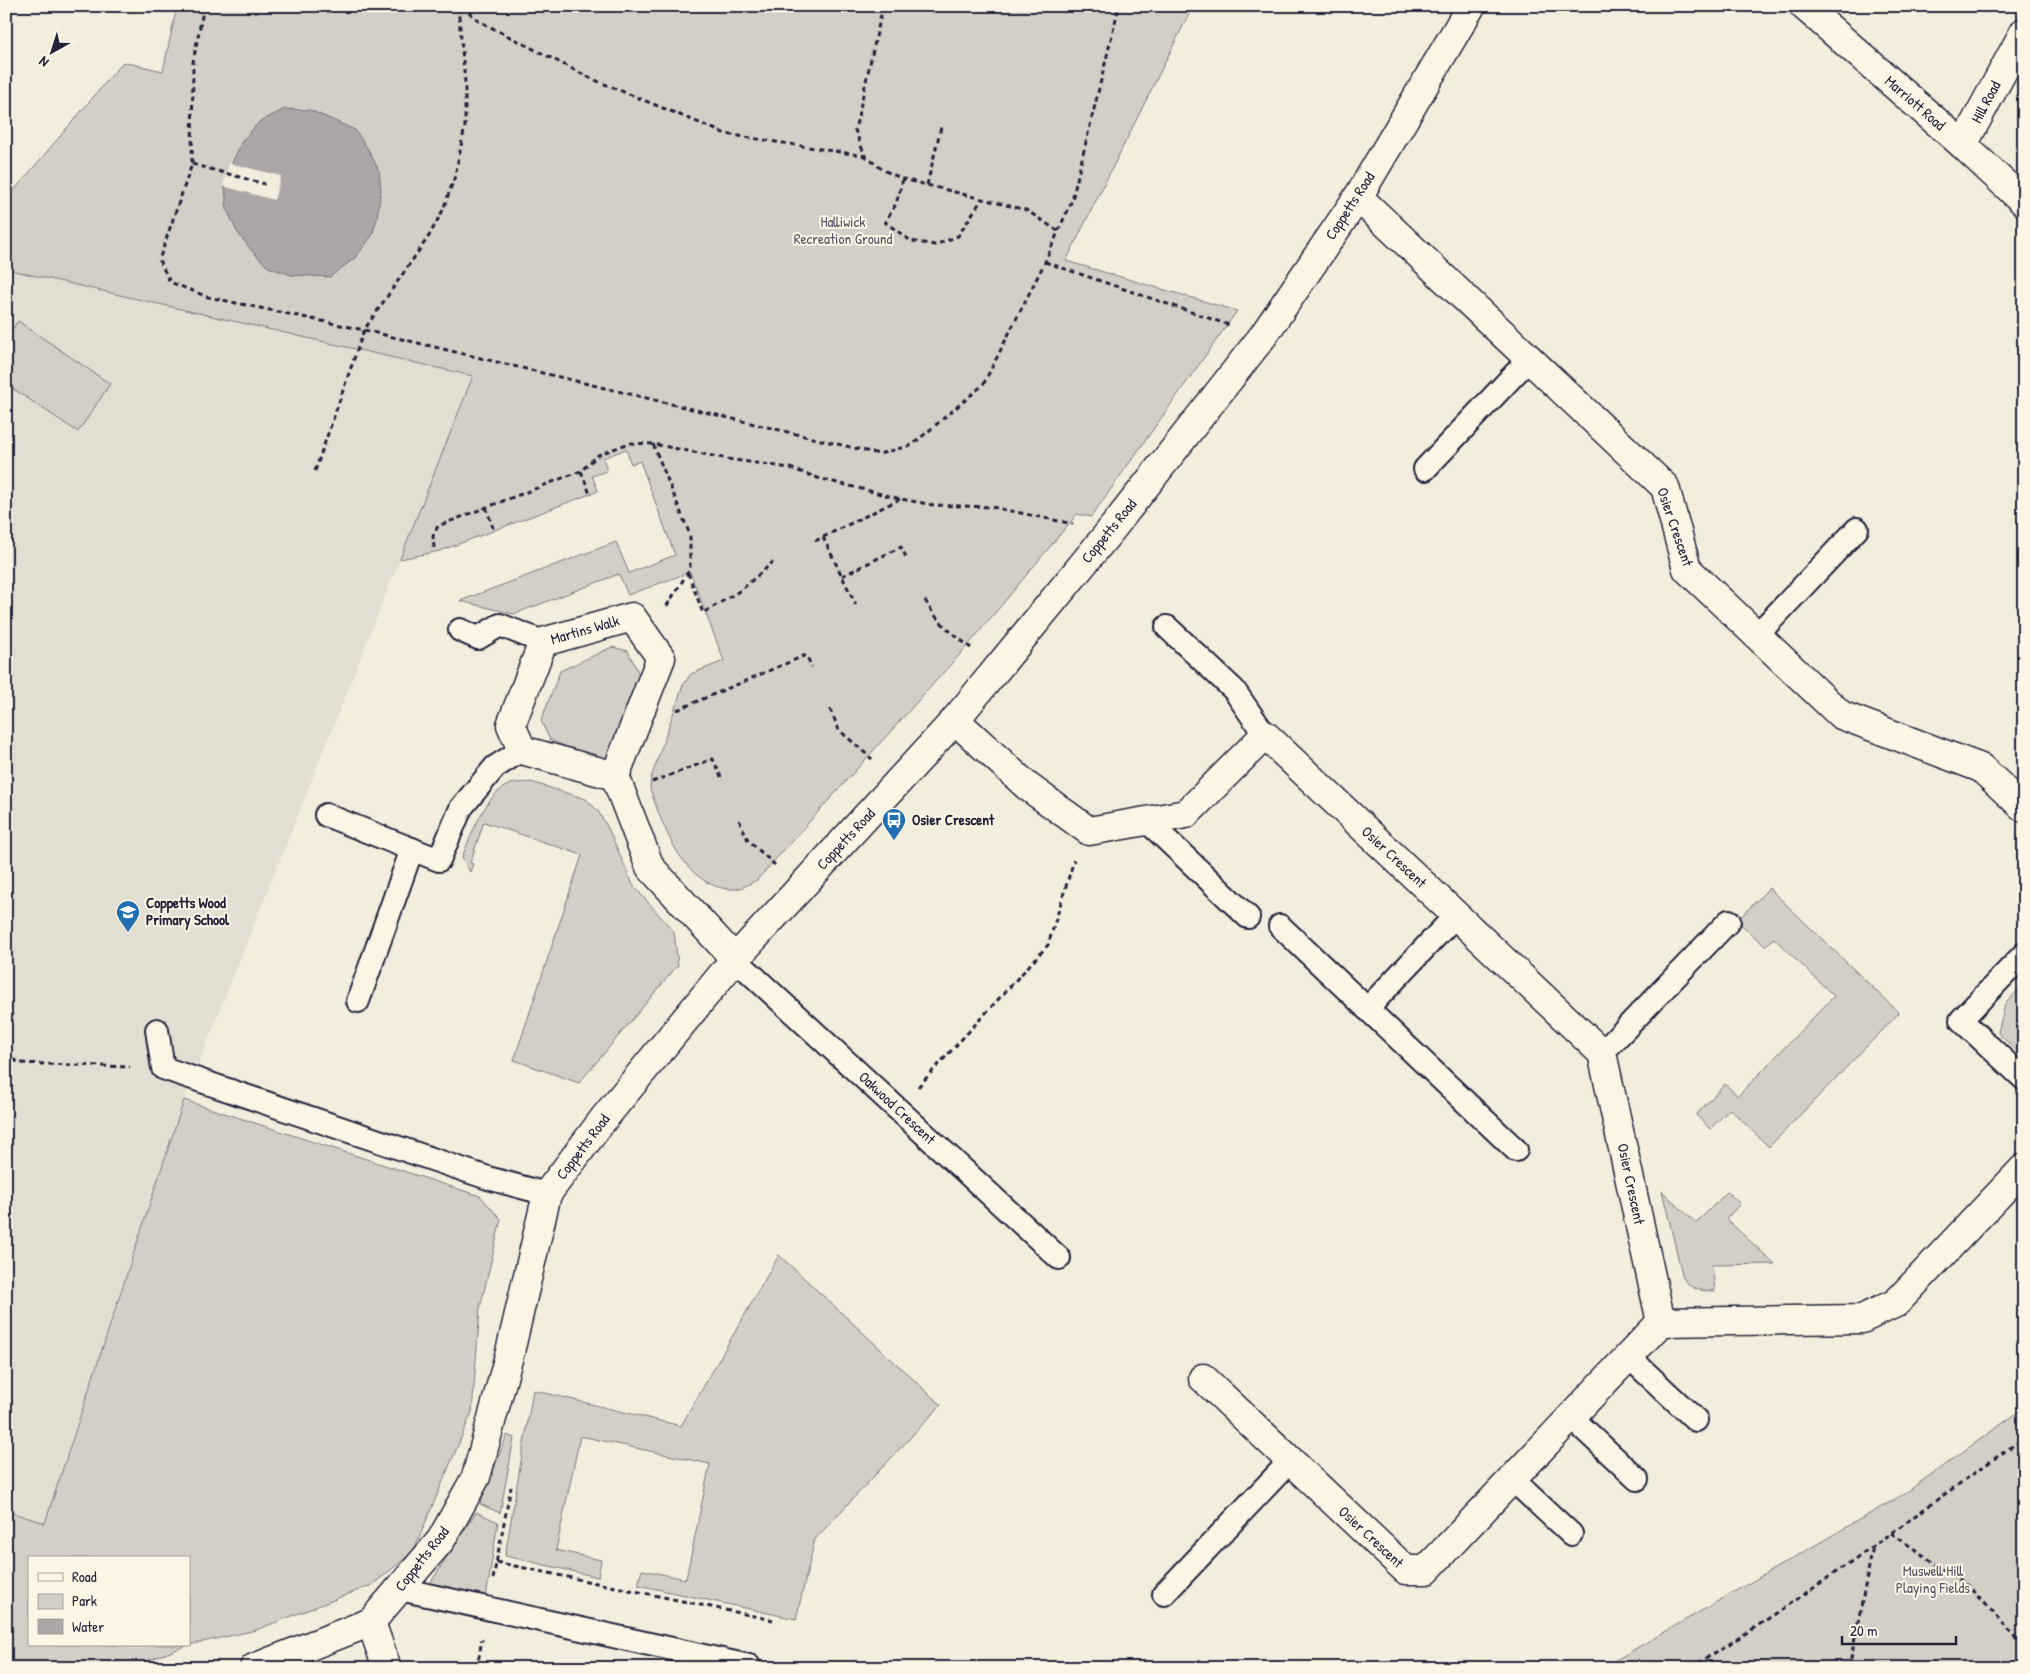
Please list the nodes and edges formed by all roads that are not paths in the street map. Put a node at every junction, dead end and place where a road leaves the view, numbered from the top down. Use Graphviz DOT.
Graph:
graph roads {
  1 [pos="1472,6"];
  2 [pos="1804,6"];
  3 [pos="2024,32"];
  4 [pos="1963,145"];
  5 [pos="1358,197"];
  6 [pos="2024,202"];
  7 [pos="1529,359"];
  8 [pos="1425,469"];
  9 [pos="1857,529"];
  10 [pos="1167,627"];
  11 [pos="460,630"];
  12 [pos="1757,635"];
  13 [pos="544,642"];
  14 [pos="955,720"];
  15 [pos="1265,735"];
  16 [pos="522,750"];
  17 [pos="618,784"];
  18 [pos="2024,808"];
  19 [pos="326,815"];
  20 [pos="1147,821"];
  21 [pos="412,849"];
  22 [pos="1456,915"];
  23 [pos="1248,917"];
  24 [pos="1729,921"];
  25 [pos="1280,926"];
  26 [pos="2024,954"];
  27 [pos="735,959"];
  28 [pos="358,1001"];
  29 [pos="1367,1009"];
  30 [pos="157,1030"];
  31 [pos="1602,1053"];
  32 [pos="2024,1079"];
  33 [pos="1516,1150"];
  34 [pos="2024,1168"];
  35 [pos="547,1194"];
  36 [pos="1059,1258"];
  37 [pos="1661,1322"];
  38 [pos="1628,1356"];
  39 [pos="1203,1378"];
  40 [pos="1571,1417"];
  41 [pos="1696,1420"];
  42 [pos="1290,1461"];
  43 [pos="1512,1479"];
  44 [pos="1637,1479"];
  45 [pos="1571,1534"];
  46 [pos="400,1589"];
  47 [pos="1164,1594"];
  48 [pos="371,1622"];
  49 [pos="749,1666"];
  50 [pos="254,1668"];
  51 [pos="387,1668"];
  1 -- 5 [label="street, Coppetts Road"];
  2 -- 4 [label="street, Marriott Road"];
  3 -- 4 [label="street, Hill Road"];
  4 -- 6 [label="street, Marriott Road"];
  5 -- 7 [label="street, Osier Crescent"];
  5 -- 14 [label="street, Coppetts Road"];
  7 -- 8 [label="lane"];
  7 -- 12 [label="street, Osier Crescent"];
  9 -- 12 [label="lane"];
  10 -- 15 [label="lane"];
  11 -- 13 [label="lane"];
  12 -- 18 [label="street, Osier Crescent"];
  13 -- 16 [label="street, Martins Walk"];
  13 -- 17 [label="street, Martins Walk"];
  14 -- 20 [label="street"];
  14 -- 27 [label="street, Coppetts Road"];
  15 -- 20 [label="street"];
  15 -- 22 [label="street, Osier Crescent"];
  16 -- 17 [label="street"];
  16 -- 21 [label="lane"];
  17 -- 27 [label="street"];
  19 -- 21 [label="lane"];
  20 -- 23 [label="lane"];
  21 -- 28 [label="lane"];
  22 -- 29 [label="lane"];
  22 -- 31 [label="street, Osier Crescent"];
  24 -- 31 [label="lane"];
  25 -- 29 [label="lane"];
  26 -- 32 [label="lane"];
  27 -- 35 [label="street, Coppetts Road"];
  27 -- 36 [label="lane, Oakwood Crescent"];
  29 -- 33 [label="lane"];
  30 -- 35 [label="lane"];
  31 -- 37 [label="street, Osier Crescent"];
  34 -- 37 [label="street"];
  35 -- 46 [label="street, Coppetts Road"];
  37 -- 38 [label="street, Osier Crescent"];
  38 -- 40 [label="street, Osier Crescent"];
  38 -- 41 [label="lane"];
  39 -- 42 [label="street, Osier Crescent"];
  40 -- 43 [label="street, Osier Crescent"];
  40 -- 44 [label="lane"];
  42 -- 43 [label="street, Osier Crescent"];
  42 -- 47 [label="lane"];
  43 -- 45 [label="lane"];
  46 -- 48 [label="street, Coppetts Road"];
  46 -- 49 [label="lane"];
  48 -- 50 [label="street"];
  48 -- 51 [label="street"];
}
